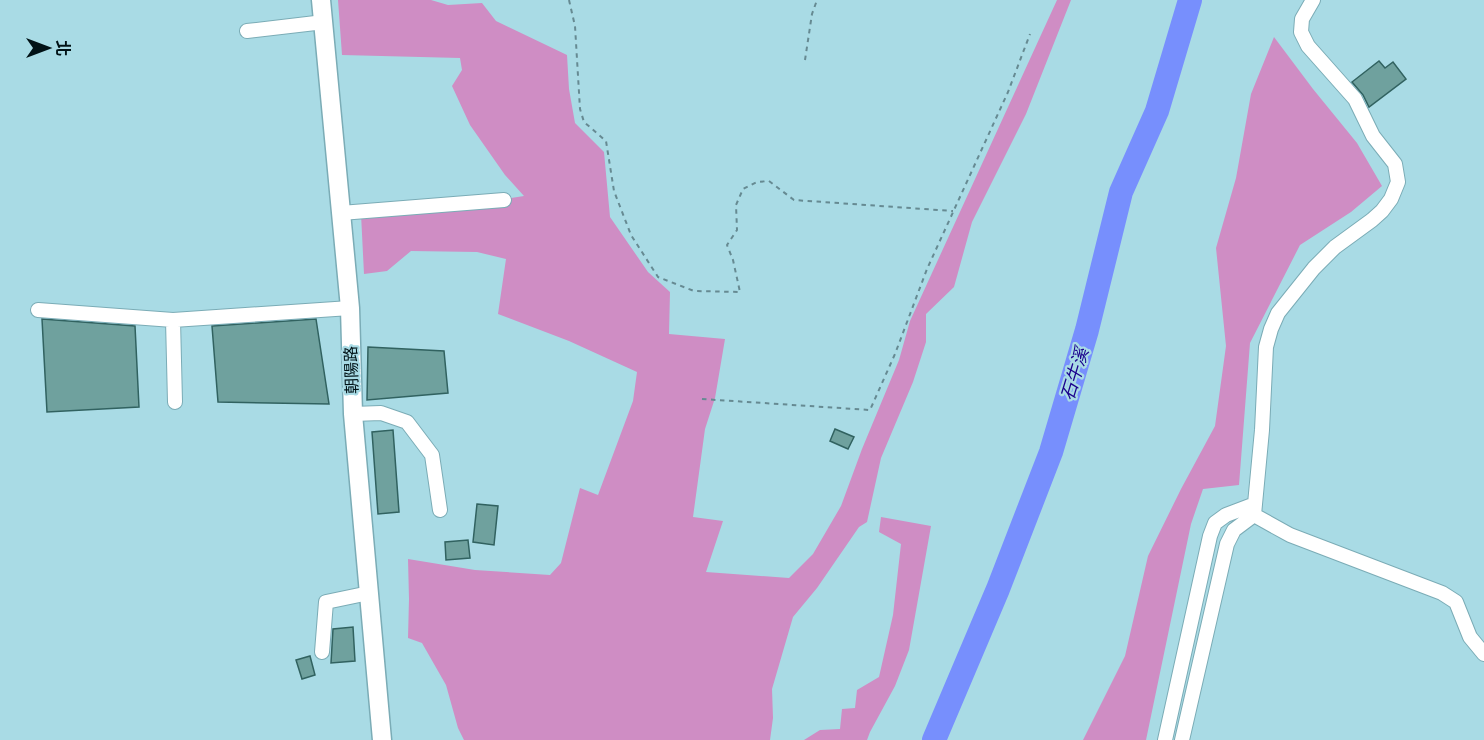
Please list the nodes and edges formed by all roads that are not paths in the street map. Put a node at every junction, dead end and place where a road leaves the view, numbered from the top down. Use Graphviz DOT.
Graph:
graph roads {
  1 [pos="321,0"];
  2 [pos="1312,0"];
  3 [pos="324,22"];
  4 [pos="247,31"];
  5 [pos="504,200"];
  6 [pos="341,213"];
  7 [pos="350,308"];
  8 [pos="38,310"];
  9 [pos="173,320"];
  10 [pos="176,402"];
  11 [pos="353,414"];
  12 [pos="440,510"];
  13 [pos="1255,510"];
  14 [pos="369,593"];
  15 [pos="322,652"];
  16 [pos="1484,654"];
  17 [pos="382,740"];
  18 [pos="1165,740"];
  19 [pos="1182,740"];
  1 -- 3 [label="main road, 朝陽路"];
  2 -- 13 [label="street"];
  3 -- 4 [label="street"];
  3 -- 6 [label="main road, 朝陽路"];
  5 -- 6 [label="street"];
  6 -- 7 [label="main road, 朝陽路"];
  7 -- 9 [label="street"];
  7 -- 11 [label="main road, 朝陽路"];
  8 -- 9 [label="street"];
  9 -- 10 [label="street"];
  11 -- 12 [label="street"];
  11 -- 14 [label="main road, 朝陽路"];
  13 -- 16 [label="street"];
  13 -- 18 [label="street"];
  13 -- 19 [label="street"];
  14 -- 15 [label="street"];
  14 -- 17 [label="main road, 朝陽路"];
}
